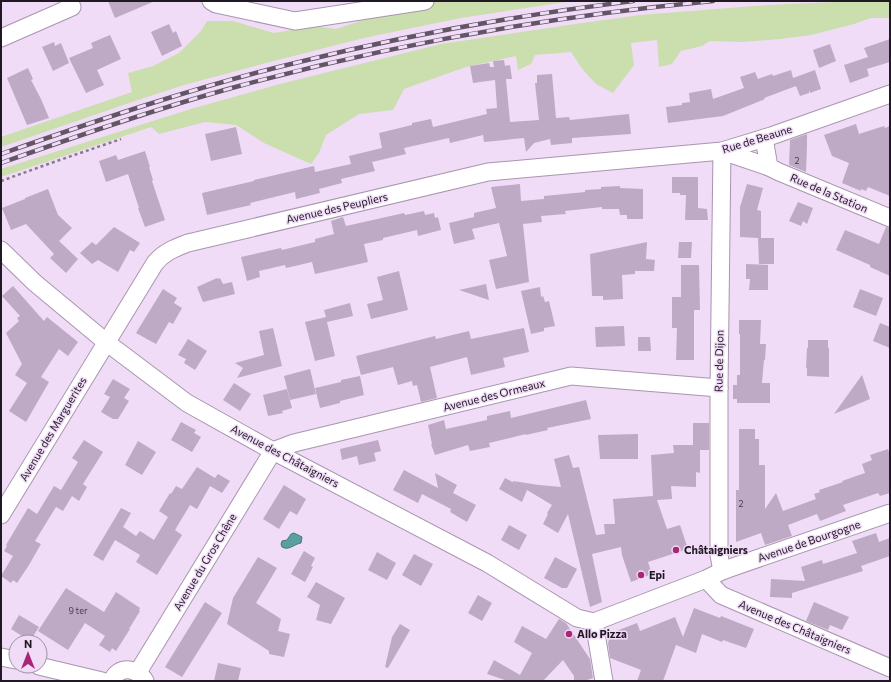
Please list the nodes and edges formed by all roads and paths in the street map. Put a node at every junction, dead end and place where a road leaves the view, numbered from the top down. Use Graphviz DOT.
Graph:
graph roads {
  1 [pos="70,1"];
  2 [pos="211,1"];
  3 [pos="425,1"];
  4 [pos="1,38"];
  5 [pos="890,94"];
  6 [pos="764,138"];
  7 [pos="121,139"];
  8 [pos="722,151"];
  9 [pos="619,160"];
  10 [pos="769,167"];
  11 [pos="1,181"];
  12 [pos="890,218"];
  13 [pos="1,250"];
  14 [pos="106,342"];
  15 [pos="719,388"];
  16 [pos="273,451"];
  17 [pos="890,513"];
  18 [pos="1,515"];
  19 [pos="722,571"];
  20 [pos="706,579"];
  21 [pos="594,622"];
  22 [pos="48,668"];
  23 [pos="890,668"];
  24 [pos="141,677"];
  25 [pos="102,681"];
  26 [pos="112,681"];
  27 [pos="604,681"];
  1 -- 4 [label="street"];
  2 -- 3 [label="street"];
  5 -- 6 [label="street, Rue de Beaune"];
  6 -- 8 [label="street, Rue de Beaune"];
  6 -- 10 [label="street"];
  7 -- 11 [label="path"];
  8 -- 9 [label="street, Rue de Beaune"];
  8 -- 10 [label="street, Rue de la Station"];
  8 -- 15 [label="street, Rue de Dijon"];
  9 -- 14 [label="street, Avenue des Peupliers"];
  10 -- 12 [label="street, Rue de la Station"];
  13 -- 14 [label="street, Avenue des Châtaigniers"];
  14 -- 16 [label="street, Avenue des Châtaigniers"];
  14 -- 18 [label="street, Avenue des Marguerites"];
  15 -- 16 [label="street, Avenue des Ormeaux"];
  15 -- 19 [label="street, Rue de Dijon"];
  16 -- 21 [label="street, Avenue des Châtaigniers"];
  16 -- 24 [label="street, Avenue du Gros Chêne"];
  17 -- 19 [label="street, Avenue de Bourgogne"];
  19 -- 20 [label="street, Avenue de Bourgogne"];
  20 -- 21 [label="street, Avenue de Bourgogne"];
  20 -- 23 [label="street, Avenue des Châtaigniers"];
  21 -- 27 [label="street"];
  22 -- 25 [label="street"];
  24 -- 26 [label="street"];
}
